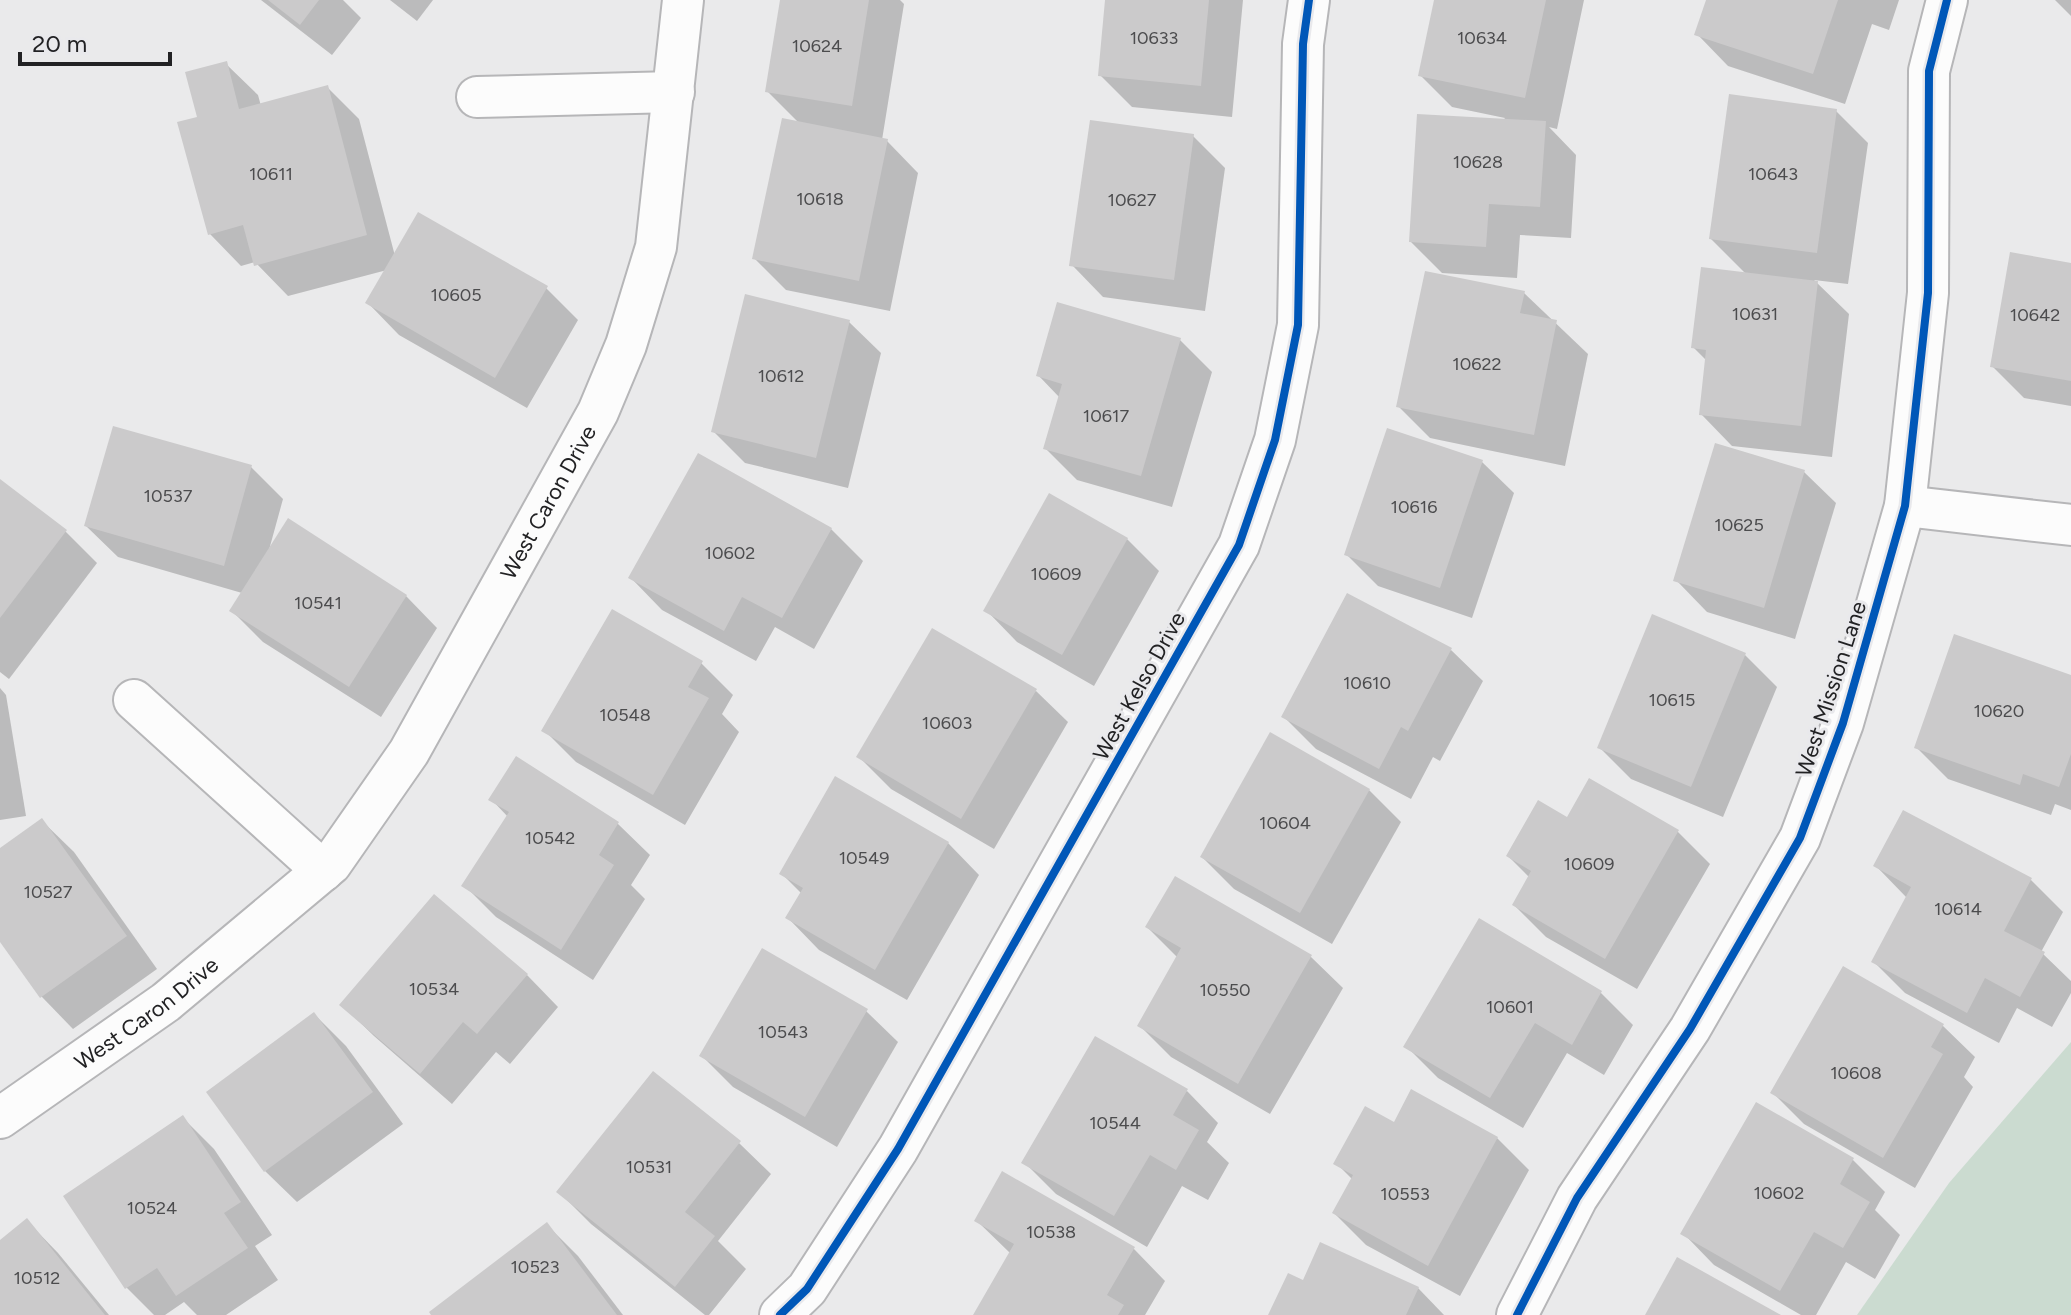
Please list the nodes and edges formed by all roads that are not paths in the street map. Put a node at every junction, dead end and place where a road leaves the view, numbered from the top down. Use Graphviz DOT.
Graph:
graph roads {
  1 [pos="683,0"];
  2 [pos="1309,0"];
  3 [pos="1947,0"];
  4 [pos="674,92"];
  5 [pos="477,97"];
  6 [pos="1905,506"];
  7 [pos="2071,525"];
  8 [pos="134,700"];
  9 [pos="323,871"];
  10 [pos="0,1118"];
  11 [pos="780,1315"];
  12 [pos="1517,1315"];
  1 -- 4 [label="street, West Caron Drive"];
  2 -- 11 [label="street, West Kelso Drive"];
  3 -- 6 [label="street, West Mission Lane"];
  4 -- 5 [label="street"];
  4 -- 9 [label="street, West Caron Drive"];
  6 -- 7 [label="street"];
  6 -- 12 [label="street, West Mission Lane"];
  8 -- 9 [label="street"];
  9 -- 10 [label="street, West Caron Drive"];
}
